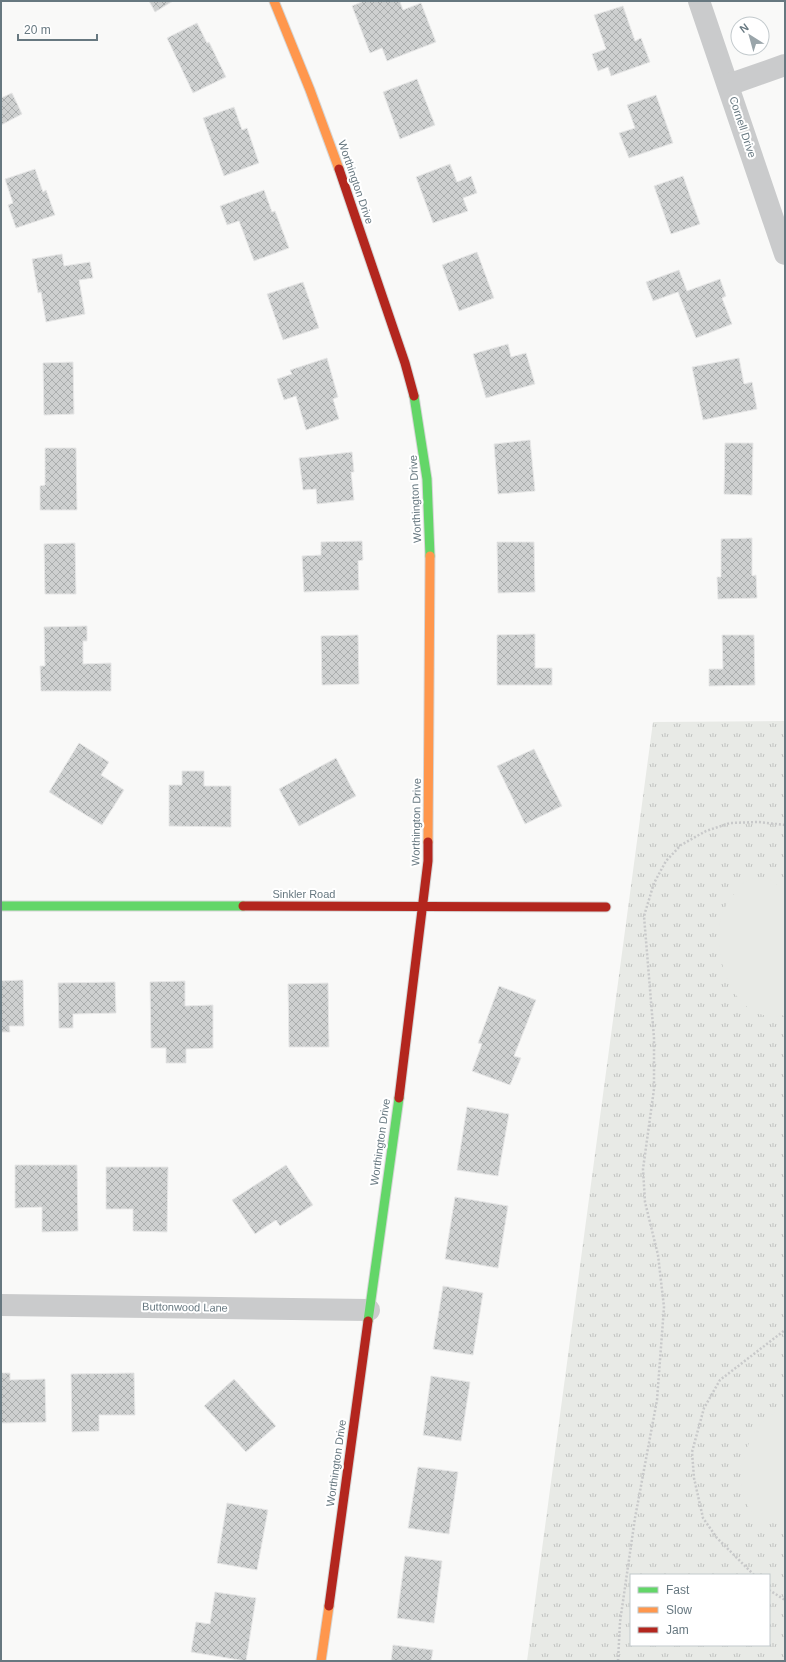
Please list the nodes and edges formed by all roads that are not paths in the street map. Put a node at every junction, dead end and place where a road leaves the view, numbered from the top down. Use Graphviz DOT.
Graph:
graph roads {
  1 [pos="274,1"];
  2 [pos="699,1"];
  3 [pos="785,65"];
  4 [pos="728,85"];
  5 [pos="785,254"];
  6 [pos="1,906"];
  7 [pos="423,906"];
  8 [pos="606,907"];
  9 [pos="1,1305"];
  10 [pos="369,1310"];
  11 [pos="321,1661"];
  1 -- 7 [label="street, Worthington Drive"];
  2 -- 4 [label="street, Cornell Drive"];
  3 -- 4 [label="street"];
  4 -- 5 [label="street, Cornell Drive"];
  6 -- 7 [label="street, Sinkler Road"];
  7 -- 8 [label="street, Sinkler Road"];
  7 -- 10 [label="street, Worthington Drive"];
  9 -- 10 [label="street, Buttonwood Lane"];
  10 -- 11 [label="street, Worthington Drive"];
}
